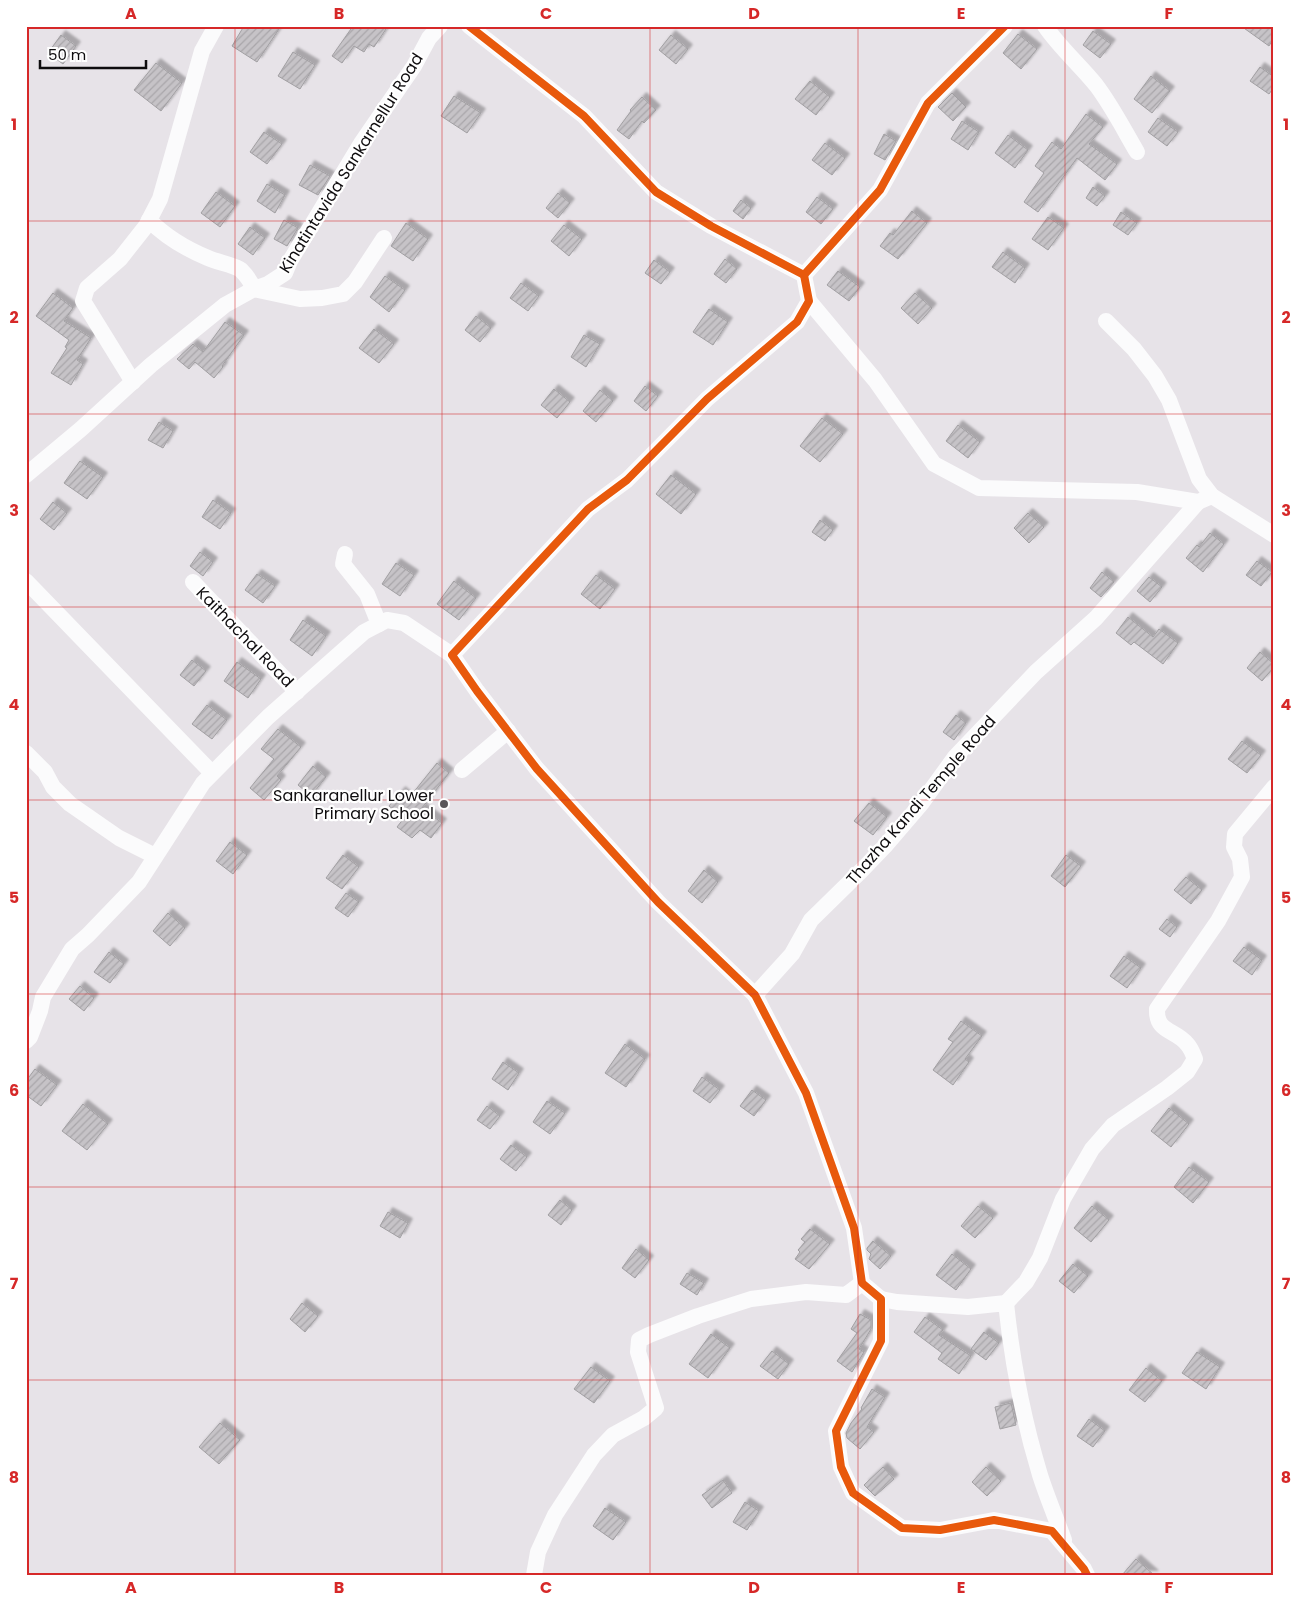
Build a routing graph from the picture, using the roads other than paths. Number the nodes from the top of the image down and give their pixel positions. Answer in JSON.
{"nodes":[{"id":1,"x":216,"y":26,"type":"edge"},
{"id":2,"x":440,"y":26,"type":"edge"},
{"id":3,"x":469,"y":26,"type":"edge"},
{"id":4,"x":1005,"y":26,"type":"edge"},
{"id":5,"x":1045,"y":26,"type":"edge"},
{"id":6,"x":1137,"y":152,"type":"dead end"},
{"id":7,"x":149,"y":220,"type":"junction"},
{"id":8,"x":384,"y":238,"type":"dead end"},
{"id":9,"x":804,"y":275,"type":"junction"},
{"id":10,"x":254,"y":289,"type":"junction"},
{"id":11,"x":810,"y":301,"type":"junction"},
{"id":12,"x":1106,"y":321,"type":"dead end"},
{"id":13,"x":133,"y":382,"type":"junction"},
{"id":14,"x":26,"y":475,"type":"edge"},
{"id":15,"x":1205,"y":499,"type":"junction"},
{"id":16,"x":1274,"y":535,"type":"edge"},
{"id":17,"x":345,"y":554,"type":"dead end"},
{"id":18,"x":26,"y":582,"type":"edge"},
{"id":19,"x":193,"y":582,"type":"dead end"},
{"id":20,"x":379,"y":624,"type":"junction"},
{"id":21,"x":452,"y":655,"type":"junction"},
{"id":22,"x":297,"y":692,"type":"junction"},
{"id":23,"x":508,"y":731,"type":"junction"},
{"id":24,"x":26,"y":753,"type":"edge"},
{"id":25,"x":462,"y":770,"type":"dead end"},
{"id":26,"x":212,"y":773,"type":"junction"},
{"id":27,"x":1274,"y":787,"type":"edge"},
{"id":28,"x":155,"y":856,"type":"junction"},
{"id":29,"x":755,"y":995,"type":"junction"},
{"id":30,"x":26,"y":1041,"type":"edge"},
{"id":31,"x":862,"y":1282,"type":"junction"},
{"id":32,"x":881,"y":1299,"type":"junction"},
{"id":33,"x":1006,"y":1303,"type":"junction"},
{"id":34,"x":1067,"y":1549,"type":"junction"},
{"id":35,"x":534,"y":1575,"type":"edge"},
{"id":36,"x":1087,"y":1575,"type":"edge"}],
"edges":[{"from":1,"to":7,"type":"street"},
{"from":2,"to":10,"type":"street","name":"Kinatintavida Sankarnellur Road"},
{"from":3,"to":9,"type":"street"},
{"from":4,"to":9,"type":"street"},
{"from":5,"to":6,"type":"street"},
{"from":7,"to":10,"type":"street"},
{"from":7,"to":13,"type":"street"},
{"from":8,"to":10,"type":"street","name":"Kinatintavida Sankarnellur Road"},
{"from":9,"to":11,"type":"street"},
{"from":10,"to":13,"type":"street"},
{"from":11,"to":15,"type":"street"},
{"from":11,"to":21,"type":"street"},
{"from":12,"to":15,"type":"street"},
{"from":13,"to":14,"type":"street"},
{"from":15,"to":16,"type":"street"},
{"from":15,"to":29,"type":"street","name":"Thazha Kandi Temple Road"},
{"from":17,"to":20,"type":"street"},
{"from":18,"to":26,"type":"street"},
{"from":19,"to":22,"type":"street","name":"Kaithachal Road"},
{"from":20,"to":21,"type":"street"},
{"from":20,"to":22,"type":"street"},
{"from":21,"to":23,"type":"street"},
{"from":22,"to":26,"type":"street"},
{"from":23,"to":25,"type":"street"},
{"from":23,"to":29,"type":"street"},
{"from":24,"to":28,"type":"street"},
{"from":26,"to":28,"type":"street"},
{"from":27,"to":33,"type":"street"},
{"from":28,"to":30,"type":"street"},
{"from":29,"to":31,"type":"street"},
{"from":31,"to":32,"type":"street"},
{"from":31,"to":35,"type":"street"},
{"from":32,"to":33,"type":"street"},
{"from":32,"to":34,"type":"street"},
{"from":33,"to":34,"type":"street"},
{"from":34,"to":36,"type":"street"}]}
